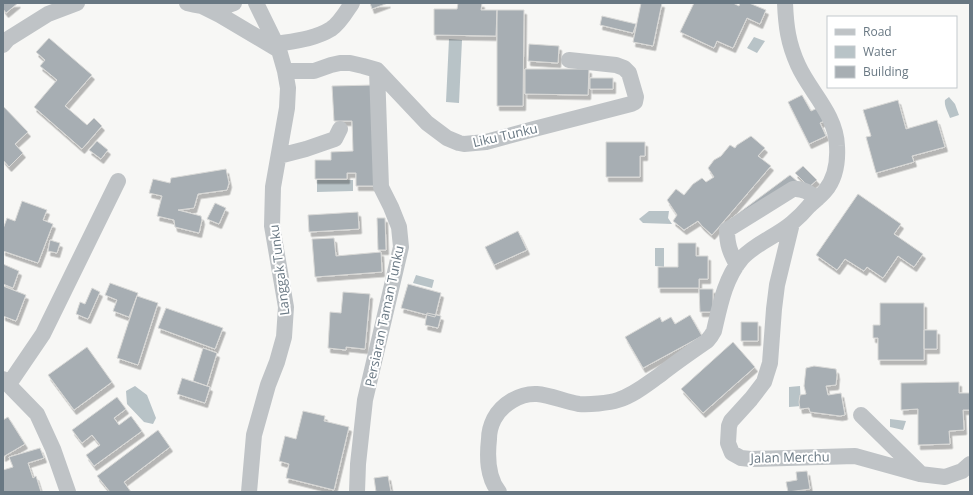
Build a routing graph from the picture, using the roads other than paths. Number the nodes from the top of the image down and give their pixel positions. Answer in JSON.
{"nodes":[{"id":1,"x":77,"y":3,"type":"edge"},
{"id":2,"x":234,"y":3,"type":"edge"},
{"id":3,"x":256,"y":3,"type":"edge"},
{"id":4,"x":352,"y":3,"type":"edge"},
{"id":5,"x":785,"y":3,"type":"edge"},
{"id":6,"x":195,"y":4,"type":"edge"},
{"id":7,"x":3,"y":45,"type":"edge"},
{"id":8,"x":278,"y":47,"type":"junction"},
{"id":9,"x":568,"y":60,"type":"dead end"},
{"id":10,"x":377,"y":70,"type":"junction"},
{"id":11,"x":285,"y":71,"type":"junction"},
{"id":12,"x":340,"y":129,"type":"dead end"},
{"id":13,"x":279,"y":156,"type":"junction"},
{"id":14,"x":118,"y":181,"type":"dead end"},
{"id":15,"x":817,"y":199,"type":"junction"},
{"id":16,"x":792,"y":223,"type":"junction"},
{"id":17,"x":737,"y":265,"type":"junction"},
{"id":18,"x":6,"y":382,"type":"edge"},
{"id":19,"x":861,"y":415,"type":"dead end"},
{"id":20,"x":970,"y":464,"type":"edge"},
{"id":21,"x":920,"y":474,"type":"junction"},
{"id":22,"x":68,"y":492,"type":"edge"},
{"id":23,"x":249,"y":492,"type":"edge"},
{"id":24,"x":357,"y":492,"type":"edge"},
{"id":25,"x":499,"y":492,"type":"edge"}],
"edges":[{"from":1,"to":7,"type":"street"},
{"from":2,"to":6,"type":"street"},
{"from":3,"to":8,"type":"street","name":"Langgak Tunku"},
{"from":4,"to":8,"type":"street"},
{"from":5,"to":15,"type":"street"},
{"from":6,"to":8,"type":"street"},
{"from":8,"to":11,"type":"street","name":"Langgak Tunku"},
{"from":9,"to":10,"type":"street","name":"Liku Tunku"},
{"from":10,"to":11,"type":"street"},
{"from":10,"to":24,"type":"street","name":"Persiaran Taman Tunku"},
{"from":11,"to":13,"type":"street","name":"Langgak Tunku"},
{"from":12,"to":13,"type":"street"},
{"from":13,"to":23,"type":"street","name":"Langgak Tunku"},
{"from":14,"to":18,"type":"street"},
{"from":15,"to":16,"type":"street"},
{"from":15,"to":17,"type":"street"},
{"from":16,"to":17,"type":"street"},
{"from":16,"to":21,"type":"street","name":"Jalan Merchu"},
{"from":17,"to":25,"type":"street"},
{"from":18,"to":22,"type":"street"},
{"from":19,"to":21,"type":"street"},
{"from":20,"to":21,"type":"street","name":"Jalan Merchu"}]}
